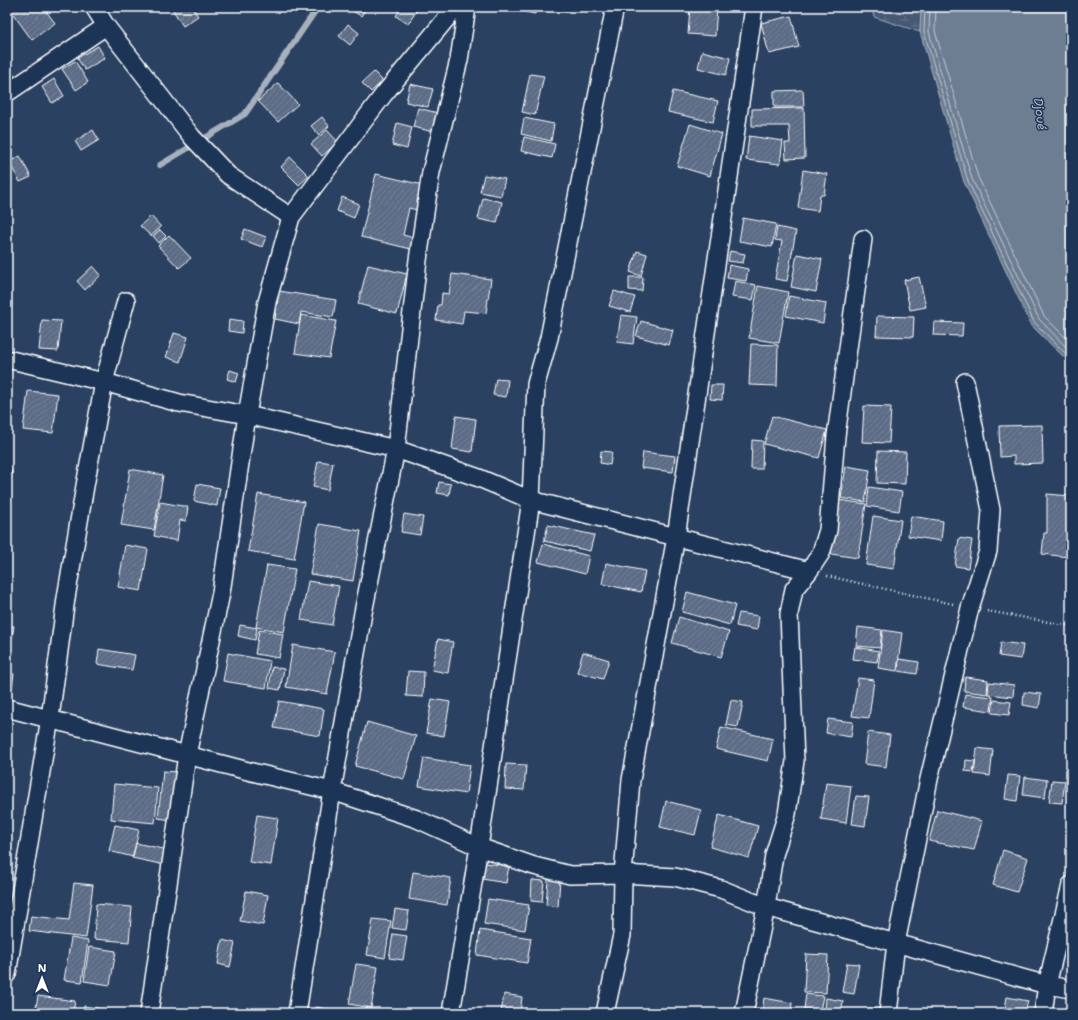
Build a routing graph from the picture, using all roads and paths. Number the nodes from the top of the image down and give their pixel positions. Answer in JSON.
{"nodes":[{"id":1,"x":94,"y":7,"type":"edge"},
{"id":2,"x":456,"y":7,"type":"edge"},
{"id":3,"x":467,"y":7,"type":"edge"},
{"id":4,"x":614,"y":7,"type":"edge"},
{"id":5,"x":754,"y":7,"type":"edge"},
{"id":6,"x":106,"y":26,"type":"junction"},
{"id":7,"x":7,"y":93,"type":"edge"},
{"id":8,"x":291,"y":217,"type":"junction"},
{"id":9,"x":863,"y":239,"type":"dead end"},
{"id":10,"x":126,"y":301,"type":"dead end"},
{"id":11,"x":7,"y":359,"type":"edge"},
{"id":12,"x":104,"y":382,"type":"junction"},
{"id":13,"x":965,"y":382,"type":"dead end"},
{"id":14,"x":246,"y":415,"type":"junction"},
{"id":15,"x":396,"y":449,"type":"junction"},
{"id":16,"x":531,"y":500,"type":"junction"},
{"id":17,"x":676,"y":537,"type":"junction"},
{"id":18,"x":809,"y":572,"type":"junction"},
{"id":19,"x":970,"y":608,"type":"junction"},
{"id":20,"x":1071,"y":626,"type":"edge"},
{"id":21,"x":7,"y":708,"type":"edge"},
{"id":22,"x":50,"y":718,"type":"junction"},
{"id":23,"x":187,"y":755,"type":"junction"},
{"id":24,"x":332,"y":791,"type":"junction"},
{"id":25,"x":479,"y":847,"type":"junction"},
{"id":26,"x":623,"y":874,"type":"junction"},
{"id":27,"x":1071,"y":885,"type":"edge"},
{"id":28,"x":766,"y":907,"type":"junction"},
{"id":29,"x":896,"y":943,"type":"junction"},
{"id":30,"x":7,"y":974,"type":"edge"},
{"id":31,"x":1046,"y":985,"type":"junction"},
{"id":32,"x":1071,"y":989,"type":"edge"},
{"id":33,"x":149,"y":1013,"type":"edge"},
{"id":34,"x":297,"y":1013,"type":"edge"},
{"id":35,"x":451,"y":1013,"type":"edge"},
{"id":36,"x":605,"y":1013,"type":"edge"},
{"id":37,"x":744,"y":1013,"type":"edge"},
{"id":38,"x":888,"y":1013,"type":"edge"},
{"id":39,"x":1043,"y":1013,"type":"edge"}],
"edges":[{"from":1,"to":6,"type":"street"},
{"from":2,"to":8,"type":"street"},
{"from":3,"to":15,"type":"street"},
{"from":4,"to":16,"type":"street"},
{"from":5,"to":17,"type":"street"},
{"from":6,"to":7,"type":"street"},
{"from":6,"to":8,"type":"street"},
{"from":8,"to":14,"type":"street"},
{"from":9,"to":18,"type":"street"},
{"from":10,"to":12,"type":"street"},
{"from":11,"to":12,"type":"street"},
{"from":12,"to":14,"type":"street"},
{"from":12,"to":22,"type":"street"},
{"from":13,"to":19,"type":"street"},
{"from":14,"to":15,"type":"street"},
{"from":14,"to":23,"type":"street"},
{"from":15,"to":16,"type":"street"},
{"from":15,"to":24,"type":"street"},
{"from":16,"to":17,"type":"street"},
{"from":16,"to":25,"type":"street"},
{"from":17,"to":18,"type":"street"},
{"from":17,"to":26,"type":"street"},
{"from":18,"to":19,"type":"path"},
{"from":18,"to":28,"type":"street"},
{"from":19,"to":20,"type":"path"},
{"from":19,"to":29,"type":"street"},
{"from":21,"to":22,"type":"street"},
{"from":22,"to":23,"type":"street"},
{"from":22,"to":30,"type":"street"},
{"from":23,"to":24,"type":"street"},
{"from":23,"to":33,"type":"street"},
{"from":24,"to":25,"type":"street"},
{"from":24,"to":34,"type":"street"},
{"from":25,"to":26,"type":"street"},
{"from":25,"to":35,"type":"street"},
{"from":26,"to":28,"type":"street"},
{"from":26,"to":36,"type":"street"},
{"from":27,"to":31,"type":"street"},
{"from":28,"to":29,"type":"street"},
{"from":28,"to":37,"type":"street"},
{"from":29,"to":31,"type":"street"},
{"from":29,"to":38,"type":"street"},
{"from":31,"to":32,"type":"street"},
{"from":31,"to":39,"type":"street"}]}
